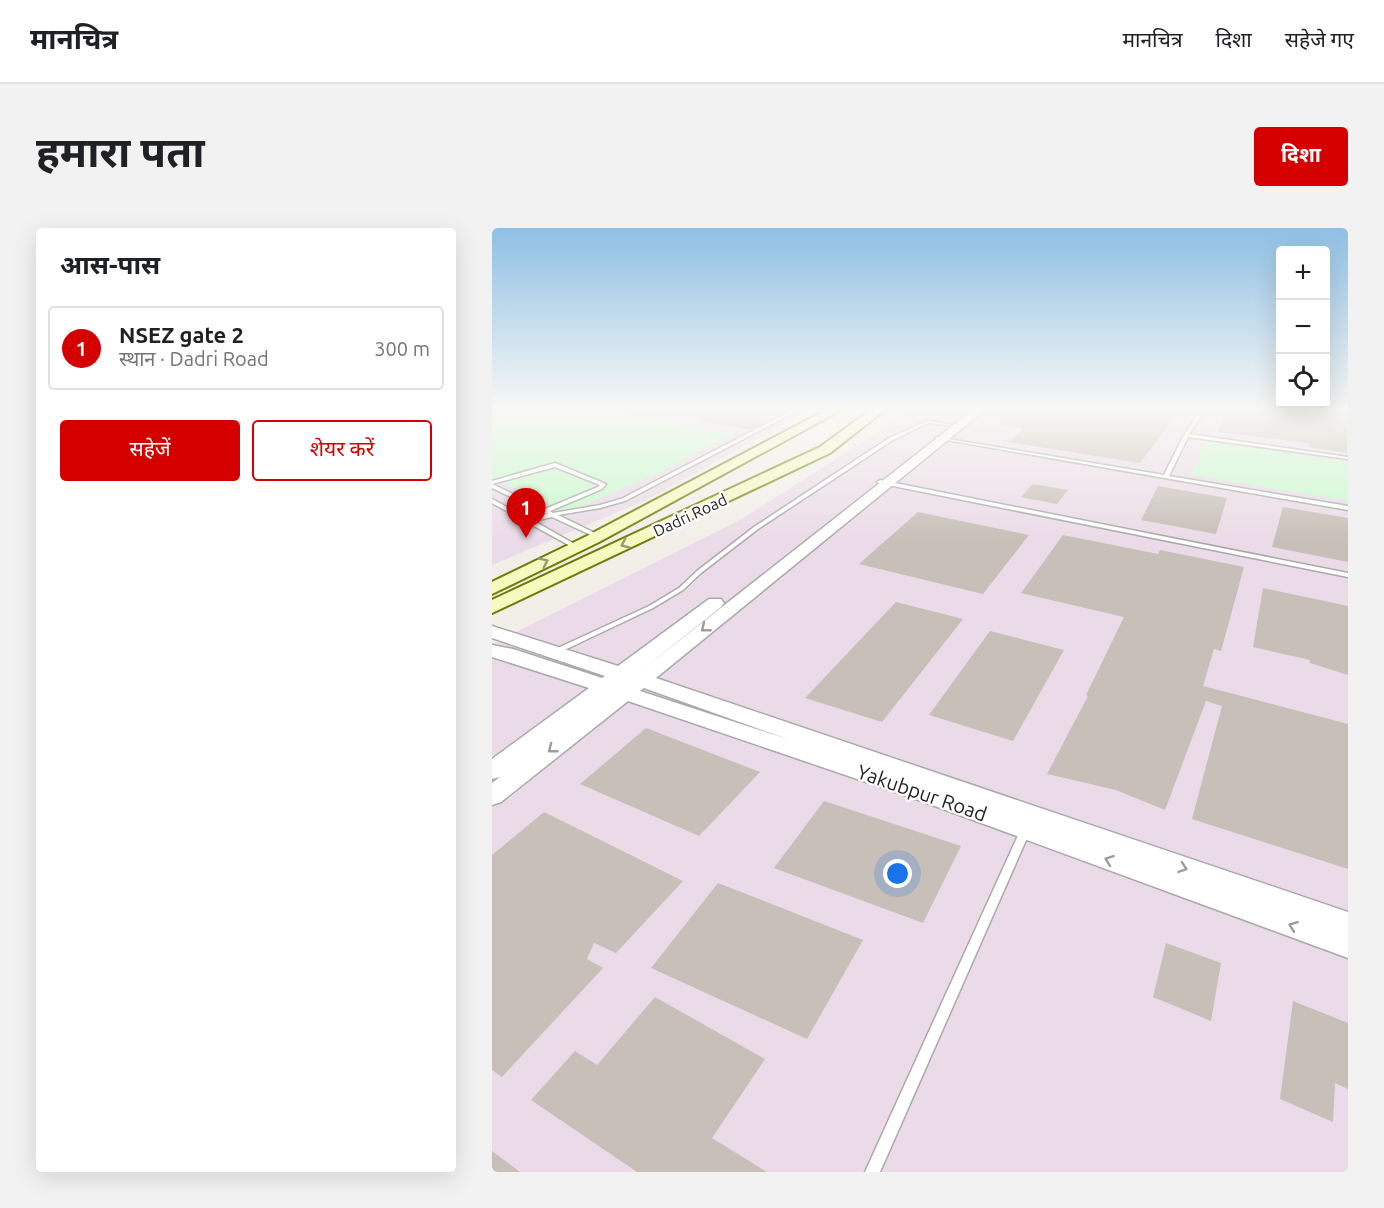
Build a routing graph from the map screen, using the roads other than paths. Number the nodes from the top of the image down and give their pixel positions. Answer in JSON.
{"nodes":[{"id":1,"x":714,"y":453,"type":"edge"},
{"id":2,"x":754,"y":453,"type":"edge"},
{"id":3,"x":768,"y":453,"type":"edge"},
{"id":4,"x":804,"y":453,"type":"edge"},
{"id":5,"x":819,"y":453,"type":"edge"},
{"id":6,"x":871,"y":453,"type":"edge"},
{"id":7,"x":920,"y":453,"type":"edge"},
{"id":8,"x":1043,"y":453,"type":"edge"},
{"id":9,"x":1177,"y":453,"type":"edge"},
{"id":10,"x":1313,"y":453,"type":"edge"},
{"id":11,"x":1348,"y":458,"type":"edge"},
{"id":12,"x":1166,"y":477,"type":"junction"},
{"id":13,"x":700,"y":482,"type":"junction"},
{"id":14,"x":883,"y":482,"type":"junction"},
{"id":15,"x":492,"y":484,"type":"edge"},
{"id":16,"x":735,"y":494,"type":"junction"},
{"id":17,"x":492,"y":501,"type":"edge"},
{"id":18,"x":1348,"y":508,"type":"edge"},
{"id":19,"x":548,"y":512,"type":"junction"},
{"id":20,"x":529,"y":521,"type":"junction"},
{"id":21,"x":597,"y":536,"type":"junction"},
{"id":22,"x":576,"y":547,"type":"junction"},
{"id":23,"x":1348,"y":575,"type":"edge"},
{"id":24,"x":492,"y":589,"type":"edge"},
{"id":25,"x":492,"y":607,"type":"edge"},
{"id":26,"x":492,"y":632,"type":"edge"},
{"id":27,"x":492,"y":651,"type":"edge"},
{"id":28,"x":551,"y":653,"type":"junction"},
{"id":29,"x":623,"y":683,"type":"junction"},
{"id":30,"x":492,"y":771,"type":"edge"},
{"id":31,"x":492,"y":796,"type":"edge"},
{"id":32,"x":1029,"y":822,"type":"junction"},
{"id":33,"x":1348,"y":925,"type":"edge"},
{"id":34,"x":1348,"y":945,"type":"edge"},
{"id":35,"x":872,"y":1172,"type":"edge"}],
"edges":[{"from":1,"to":19,"type":"lane"},
{"from":2,"to":13,"type":"main road","name":"Dadri Road"},
{"from":3,"to":13,"type":"main road"},
{"from":4,"to":16,"type":"main road"},
{"from":5,"to":16,"type":"main road","name":"Dadri Road"},
{"from":6,"to":28,"type":"lane"},
{"from":7,"to":14,"type":"street"},
{"from":8,"to":12,"type":"lane"},
{"from":9,"to":12,"type":"lane"},
{"from":10,"to":11,"type":"lane"},
{"from":12,"to":18,"type":"lane"},
{"from":13,"to":21,"type":"main road","name":"Dadri Road"},
{"from":14,"to":23,"type":"lane"},
{"from":14,"to":29,"type":"street"},
{"from":15,"to":19,"type":"lane"},
{"from":15,"to":19,"type":"lane"},
{"from":16,"to":25,"type":"main road","name":"Dadri Road","one_way":true},
{"from":17,"to":20,"type":"lane"},
{"from":19,"to":20,"type":"lane"},
{"from":19,"to":21,"type":"lane"},
{"from":20,"to":22,"type":"lane"},
{"from":21,"to":22,"type":"main road","name":"Dadri Road"},
{"from":24,"to":22,"type":"main road","name":"Dadri Road","one_way":true},
{"from":26,"to":28,"type":"street","name":"Yakubpur Road"},
{"from":27,"to":29,"type":"street","name":"Yakubpur Road"},
{"from":28,"to":29,"type":"street","name":"Yakubpur Road"},
{"from":29,"to":30,"type":"street"},
{"from":29,"to":31,"type":"street","one_way":true},
{"from":29,"to":32,"type":"street","name":"Yakubpur Road"},
{"from":32,"to":33,"type":"street","name":"Yakubpur Road","one_way":true},
{"from":34,"to":32,"type":"street","name":"Yakubpur Road","one_way":true},
{"from":32,"to":35,"type":"lane"}]}
